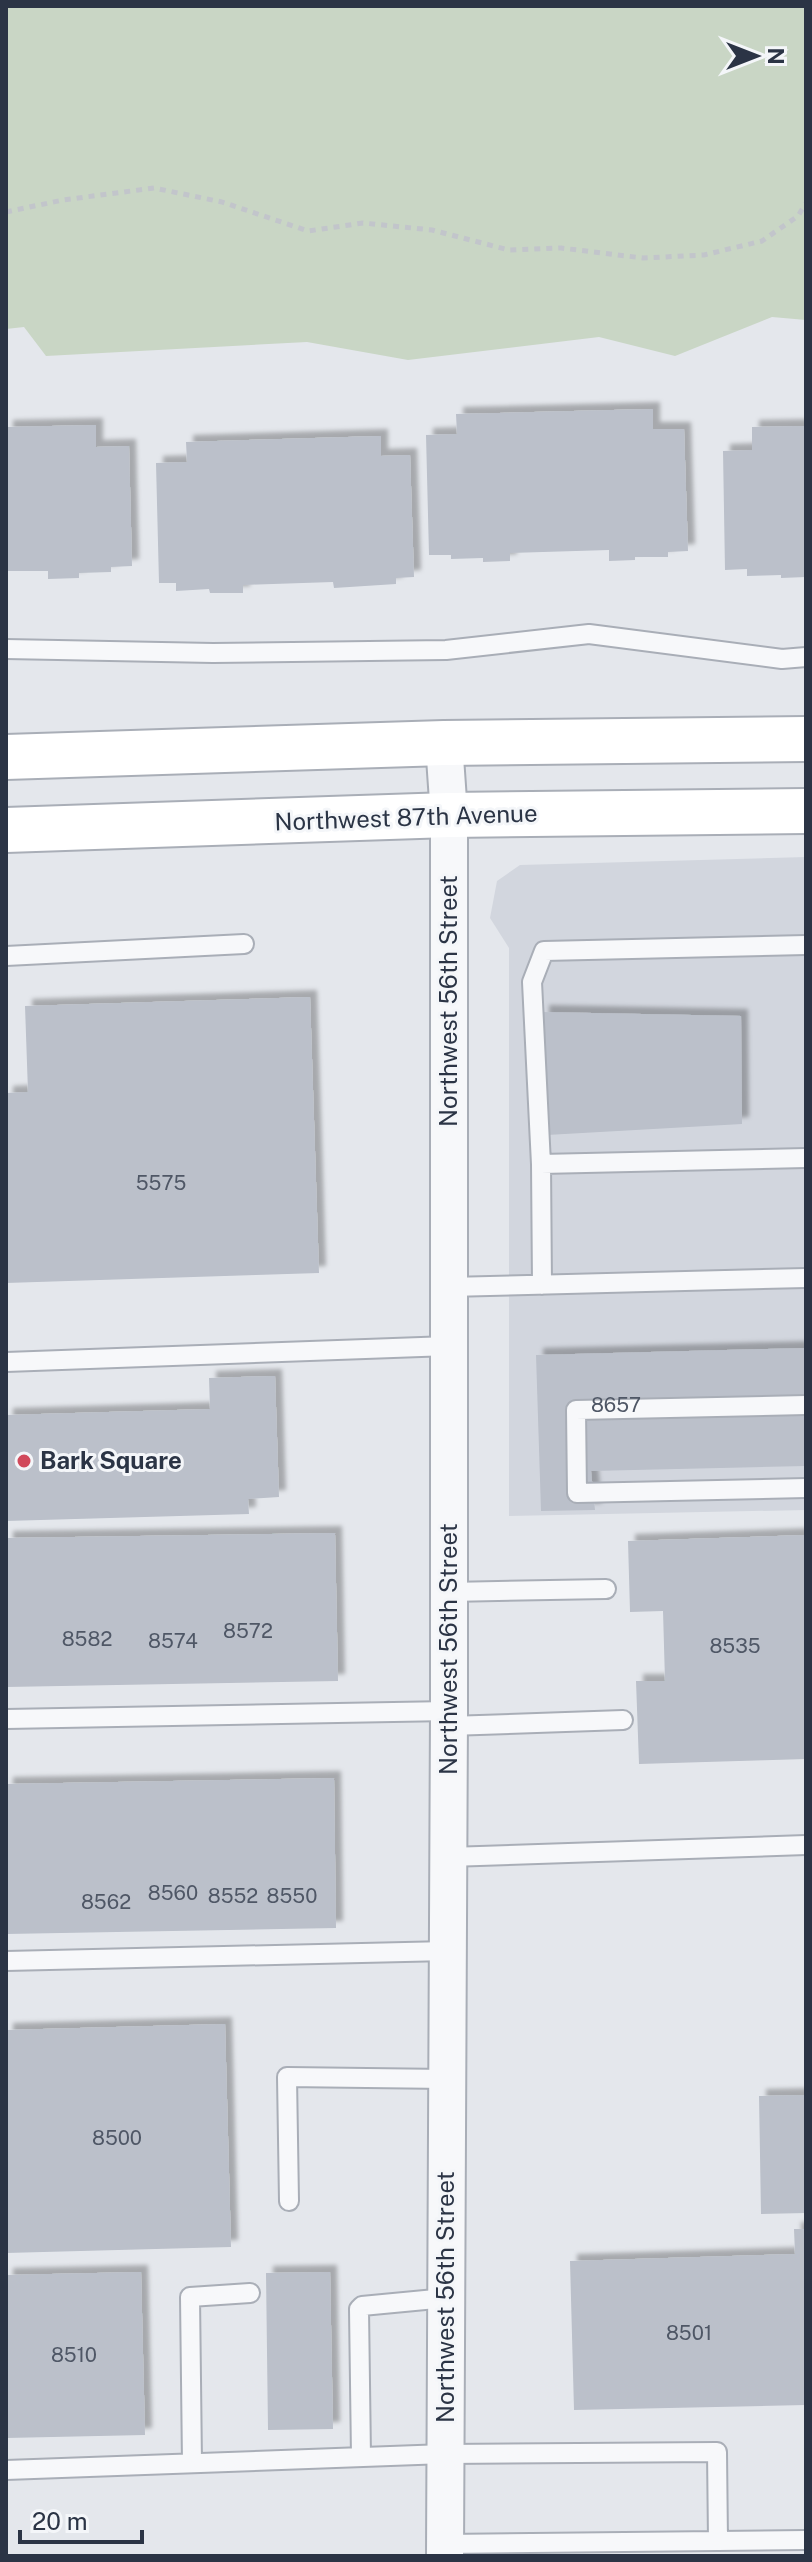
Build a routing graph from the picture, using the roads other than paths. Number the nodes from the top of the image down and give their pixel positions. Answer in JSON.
{"nodes":[{"id":1,"x":6,"y":649,"type":"edge"},
{"id":2,"x":806,"y":657,"type":"edge"},
{"id":3,"x":806,"y":739,"type":"edge"},
{"id":4,"x":444,"y":743,"type":"junction"},
{"id":5,"x":6,"y":757,"type":"edge"},
{"id":6,"x":806,"y":811,"type":"edge"},
{"id":7,"x":449,"y":815,"type":"junction"},
{"id":8,"x":6,"y":830,"type":"edge"},
{"id":9,"x":244,"y":944,"type":"dead end"},
{"id":10,"x":806,"y":945,"type":"edge"},
{"id":11,"x":6,"y":956,"type":"edge"},
{"id":12,"x":806,"y":963,"type":"edge"},
{"id":13,"x":806,"y":1158,"type":"edge"},
{"id":14,"x":541,"y":1164,"type":"junction"},
{"id":15,"x":806,"y":1278,"type":"edge"},
{"id":16,"x":542,"y":1285,"type":"junction"},
{"id":17,"x":449,"y":1287,"type":"junction"},
{"id":18,"x":449,"y":1346,"type":"junction"},
{"id":19,"x":6,"y":1362,"type":"edge"},
{"id":20,"x":806,"y":1405,"type":"edge"},
{"id":21,"x":806,"y":1488,"type":"edge"},
{"id":22,"x":606,"y":1589,"type":"dead end"},
{"id":23,"x":449,"y":1592,"type":"junction"},
{"id":24,"x":449,"y":1718,"type":"junction"},
{"id":25,"x":6,"y":1719,"type":"edge"},
{"id":26,"x":623,"y":1720,"type":"dead end"},
{"id":27,"x":806,"y":1845,"type":"edge"},
{"id":28,"x":449,"y":1857,"type":"junction"},
{"id":29,"x":448,"y":1951,"type":"junction"},
{"id":30,"x":6,"y":1961,"type":"edge"},
{"id":31,"x":447,"y":2079,"type":"junction"},
{"id":32,"x":289,"y":2201,"type":"dead end"},
{"id":33,"x":250,"y":2293,"type":"dead end"},
{"id":34,"x":446,"y":2298,"type":"junction"},
{"id":35,"x":445,"y":2454,"type":"junction"},
{"id":36,"x":361,"y":2457,"type":"junction"},
{"id":37,"x":192,"y":2463,"type":"junction"},
{"id":38,"x":6,"y":2470,"type":"edge"},
{"id":39,"x":806,"y":2540,"type":"edge"},
{"id":40,"x":718,"y":2541,"type":"junction"},
{"id":41,"x":445,"y":2550,"type":"edge"}],
"edges":[{"from":1,"to":2,"type":"lane"},
{"from":3,"to":4,"type":"main road"},
{"from":4,"to":5,"type":"main road"},
{"from":4,"to":7,"type":"street","name":"Northwest 56th Street"},
{"from":6,"to":7,"type":"main road","name":"Northwest 87th Avenue"},
{"from":7,"to":8,"type":"main road","name":"Northwest 87th Avenue"},
{"from":7,"to":17,"type":"street","name":"Northwest 56th Street"},
{"from":9,"to":11,"type":"lane"},
{"from":10,"to":12,"type":"lane"},
{"from":10,"to":14,"type":"lane"},
{"from":13,"to":14,"type":"lane"},
{"from":14,"to":16,"type":"lane"},
{"from":15,"to":16,"type":"lane"},
{"from":16,"to":17,"type":"lane"},
{"from":17,"to":18,"type":"street","name":"Northwest 56th Street"},
{"from":18,"to":19,"type":"lane"},
{"from":18,"to":23,"type":"street","name":"Northwest 56th Street"},
{"from":20,"to":21,"type":"lane"},
{"from":22,"to":23,"type":"lane"},
{"from":23,"to":24,"type":"street","name":"Northwest 56th Street"},
{"from":24,"to":25,"type":"lane"},
{"from":24,"to":26,"type":"lane"},
{"from":24,"to":28,"type":"street","name":"Northwest 56th Street"},
{"from":27,"to":28,"type":"lane"},
{"from":28,"to":29,"type":"street","name":"Northwest 56th Street"},
{"from":29,"to":30,"type":"lane"},
{"from":29,"to":31,"type":"street","name":"Northwest 56th Street"},
{"from":31,"to":32,"type":"lane"},
{"from":31,"to":34,"type":"street","name":"Northwest 56th Street"},
{"from":33,"to":37,"type":"lane"},
{"from":34,"to":35,"type":"street","name":"Northwest 56th Street"},
{"from":34,"to":36,"type":"lane"},
{"from":35,"to":36,"type":"lane"},
{"from":35,"to":40,"type":"lane"},
{"from":35,"to":41,"type":"street","name":"Northwest 56th Street"},
{"from":36,"to":37,"type":"lane"},
{"from":37,"to":38,"type":"lane"},
{"from":39,"to":40,"type":"lane"},
{"from":40,"to":41,"type":"lane"}]}
